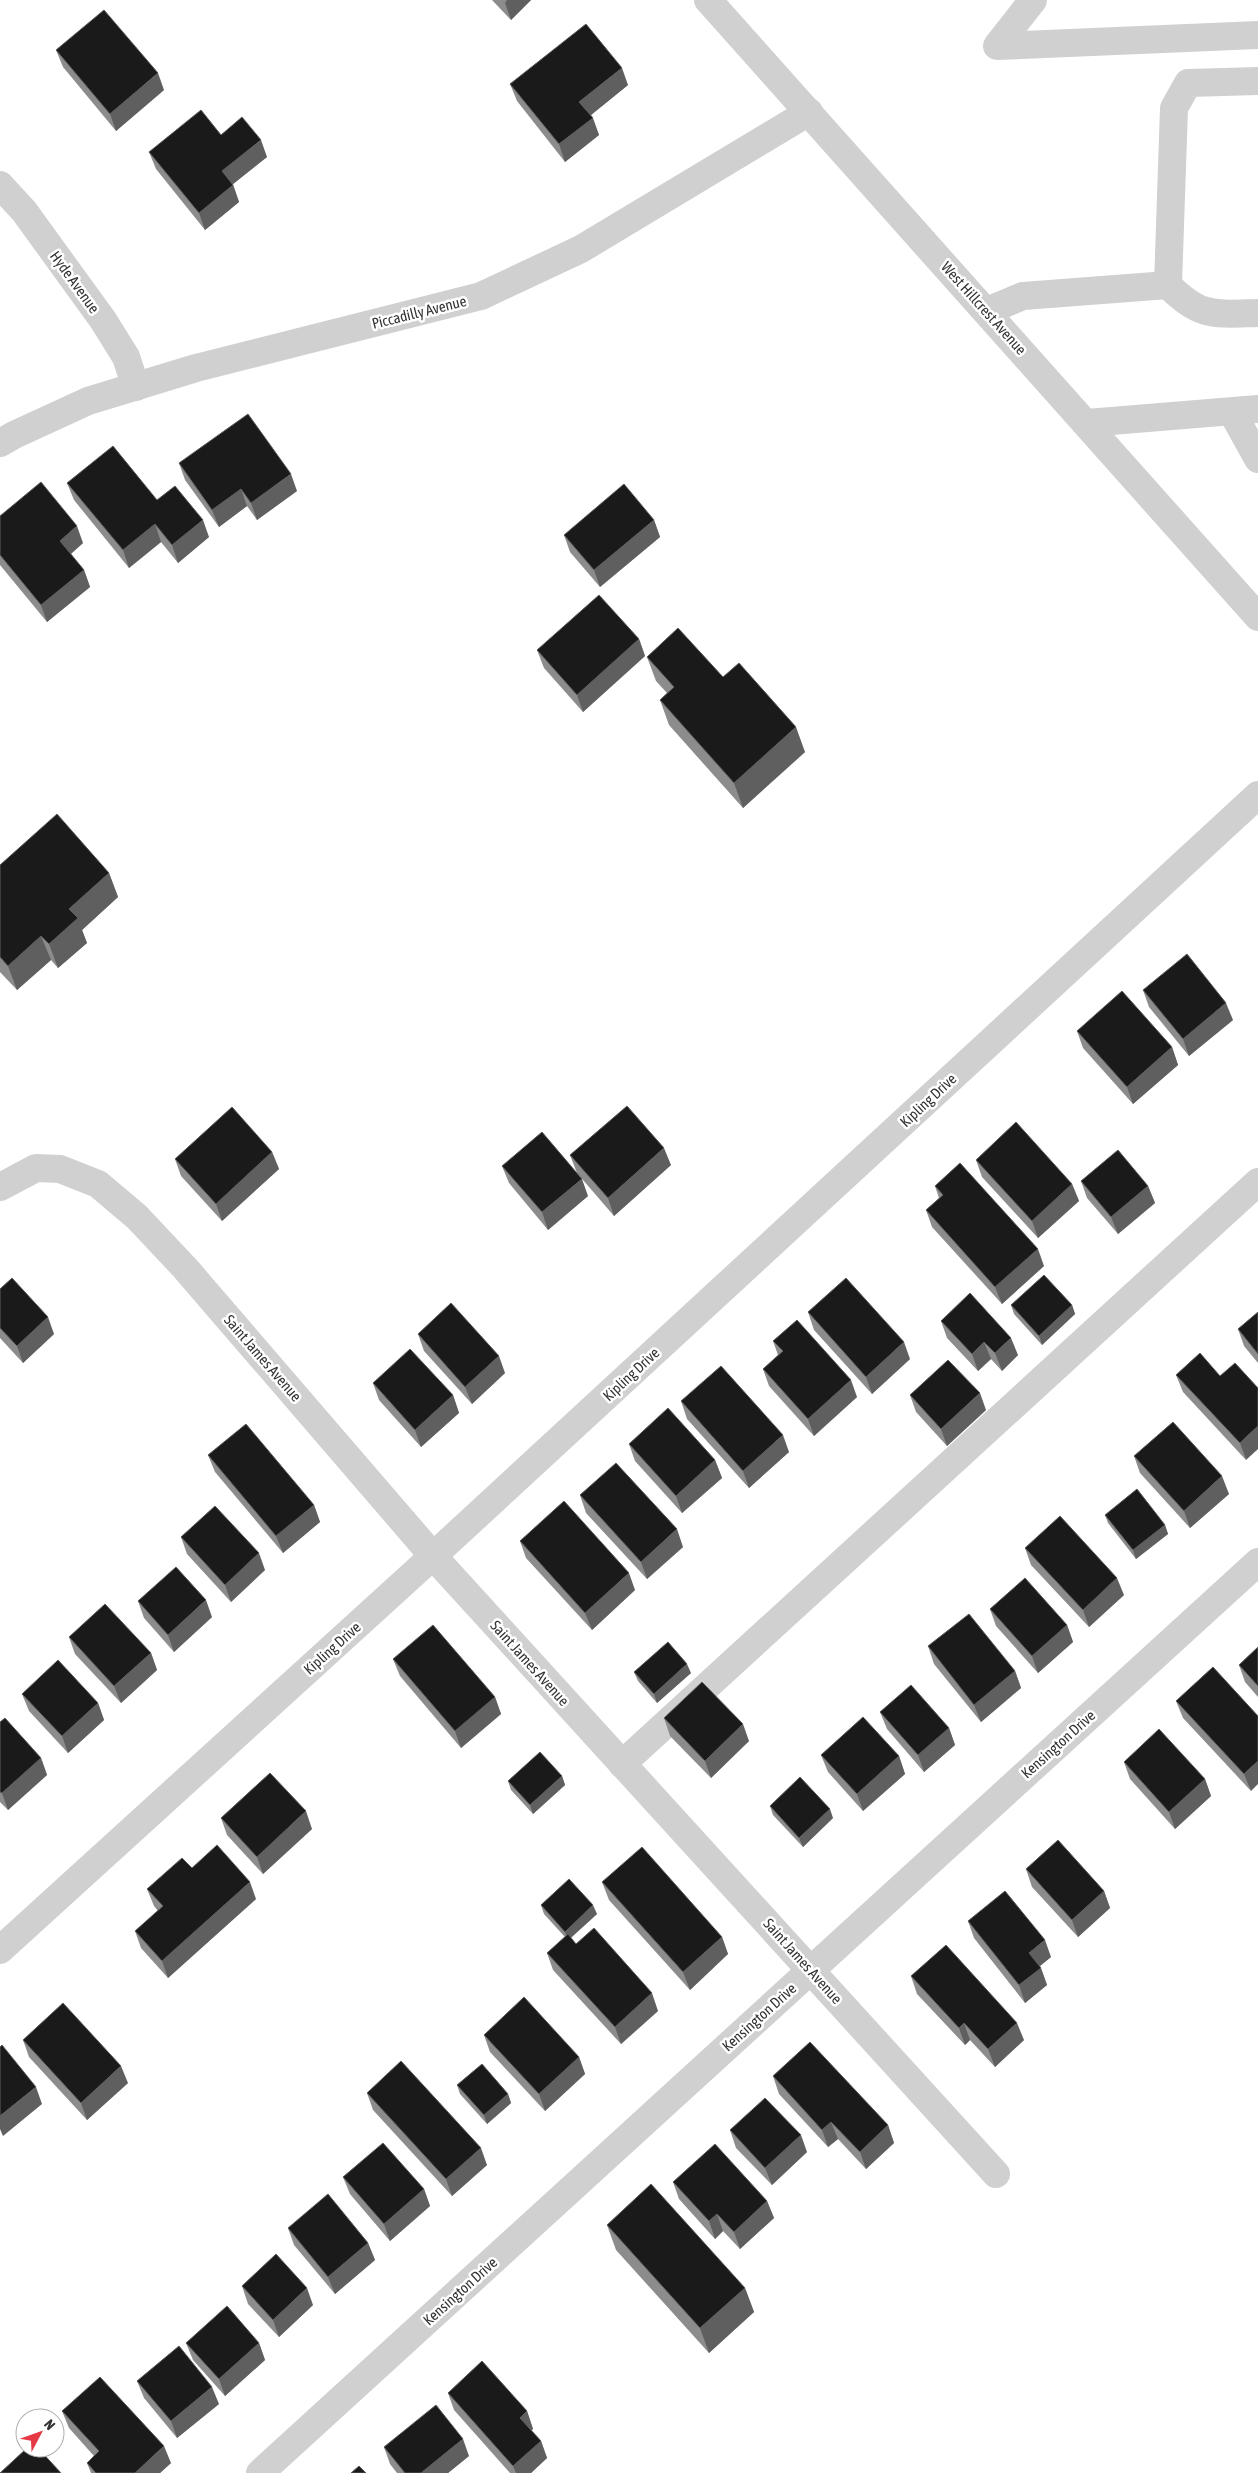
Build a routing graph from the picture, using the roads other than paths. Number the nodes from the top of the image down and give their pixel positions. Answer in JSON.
{"nodes":[{"id":1,"x":708,"y":0,"type":"edge"},
{"id":2,"x":1033,"y":0,"type":"edge"},
{"id":3,"x":1258,"y":35,"type":"edge"},
{"id":4,"x":1258,"y":81,"type":"edge"},
{"id":5,"x":809,"y":112,"type":"junction"},
{"id":6,"x":0,"y":185,"type":"edge"},
{"id":7,"x":1168,"y":285,"type":"junction"},
{"id":8,"x":987,"y":311,"type":"junction"},
{"id":9,"x":1258,"y":314,"type":"edge"},
{"id":10,"x":136,"y":387,"type":"junction"},
{"id":11,"x":1245,"y":411,"type":"edge"},
{"id":12,"x":1087,"y":423,"type":"junction"},
{"id":13,"x":0,"y":443,"type":"edge"},
{"id":14,"x":1258,"y":459,"type":"edge"},
{"id":15,"x":1258,"y":617,"type":"edge"},
{"id":16,"x":1258,"y":795,"type":"edge"},
{"id":17,"x":1258,"y":1182,"type":"edge"},
{"id":18,"x":0,"y":1187,"type":"edge"},
{"id":19,"x":433,"y":1556,"type":"junction"},
{"id":20,"x":1258,"y":1562,"type":"edge"},
{"id":21,"x":622,"y":1764,"type":"junction"},
{"id":22,"x":0,"y":1950,"type":"edge"},
{"id":23,"x":811,"y":1969,"type":"junction"},
{"id":24,"x":996,"y":2174,"type":"dead end"},
{"id":25,"x":260,"y":2473,"type":"edge"}],
"edges":[{"from":1,"to":5,"type":"street","name":"West Hillcrest Avenue"},
{"from":2,"to":3,"type":"street"},
{"from":4,"to":7,"type":"street"},
{"from":5,"to":8,"type":"street","name":"West Hillcrest Avenue"},
{"from":5,"to":10,"type":"street","name":"Piccadilly Avenue"},
{"from":6,"to":10,"type":"street","name":"Hyde Avenue"},
{"from":7,"to":8,"type":"street"},
{"from":7,"to":9,"type":"street"},
{"from":8,"to":12,"type":"street","name":"West Hillcrest Avenue"},
{"from":10,"to":13,"type":"street","name":"Piccadilly Avenue"},
{"from":11,"to":12,"type":"street"},
{"from":11,"to":14,"type":"street"},
{"from":12,"to":15,"type":"street","name":"West Hillcrest Avenue"},
{"from":16,"to":19,"type":"street","name":"Kipling Drive"},
{"from":17,"to":21,"type":"street"},
{"from":18,"to":19,"type":"street","name":"Saint James Avenue"},
{"from":19,"to":21,"type":"street","name":"Saint James Avenue"},
{"from":19,"to":22,"type":"street","name":"Kipling Drive"},
{"from":20,"to":23,"type":"street","name":"Kensington Drive"},
{"from":21,"to":23,"type":"street","name":"Saint James Avenue"},
{"from":23,"to":24,"type":"street","name":"Saint James Avenue"},
{"from":23,"to":25,"type":"street","name":"Kensington Drive"}]}
